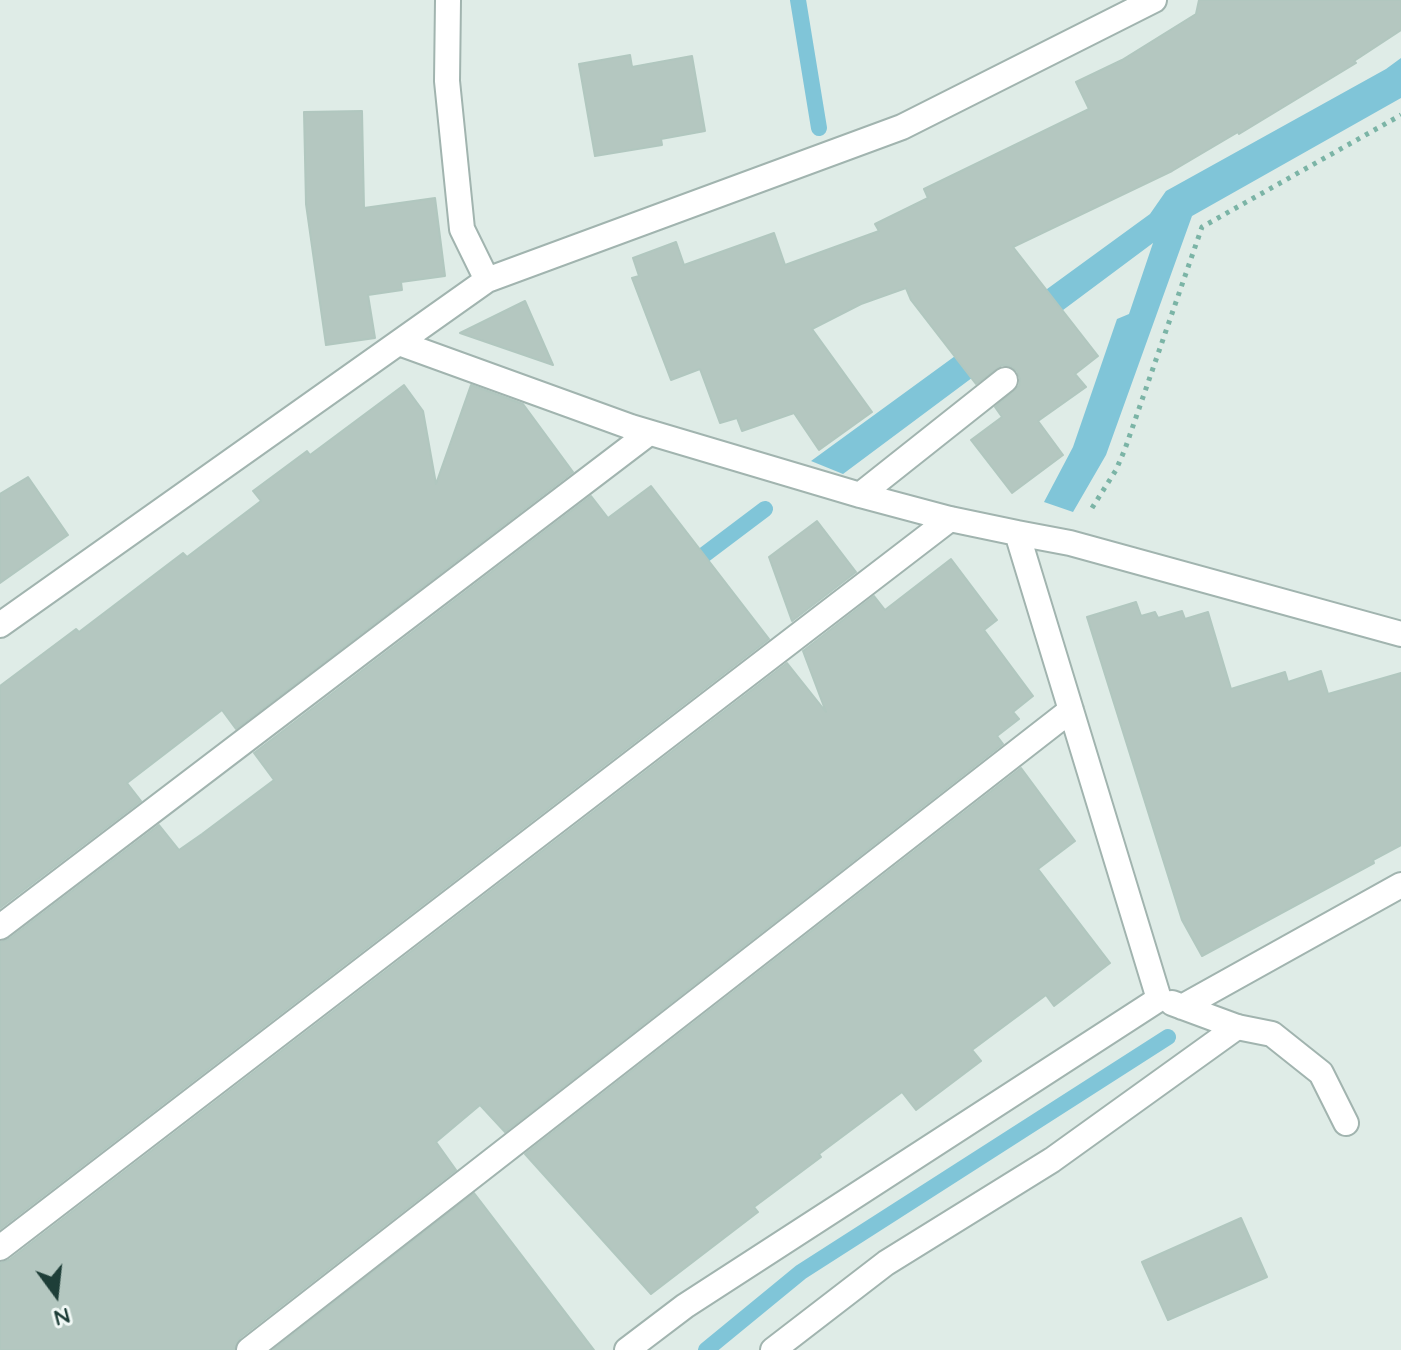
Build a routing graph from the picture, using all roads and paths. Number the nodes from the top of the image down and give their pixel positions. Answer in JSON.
{"nodes":[{"id":1,"x":448,"y":0,"type":"edge"},
{"id":2,"x":1152,"y":1,"type":"edge"},
{"id":3,"x":1401,"y":115,"type":"edge"},
{"id":4,"x":487,"y":280,"type":"junction"},
{"id":5,"x":399,"y":343,"type":"junction"},
{"id":6,"x":1005,"y":380,"type":"dead end"},
{"id":7,"x":649,"y":433,"type":"junction"},
{"id":8,"x":860,"y":495,"type":"junction"},
{"id":9,"x":950,"y":519,"type":"junction"},
{"id":10,"x":1017,"y":533,"type":"junction"},
{"id":11,"x":1070,"y":543,"type":"junction"},
{"id":12,"x":0,"y":625,"type":"edge"},
{"id":13,"x":1401,"y":634,"type":"edge"},
{"id":14,"x":1071,"y":710,"type":"junction"},
{"id":15,"x":1401,"y":885,"type":"edge"},
{"id":16,"x":0,"y":927,"type":"edge"},
{"id":17,"x":1171,"y":1003,"type":"junction"},
{"id":18,"x":1237,"y":1027,"type":"junction"},
{"id":19,"x":1346,"y":1123,"type":"dead end"},
{"id":20,"x":0,"y":1248,"type":"edge"},
{"id":21,"x":249,"y":1350,"type":"edge"},
{"id":22,"x":627,"y":1350,"type":"edge"},
{"id":23,"x":773,"y":1350,"type":"edge"}],
"edges":[{"from":1,"to":4,"type":"street"},
{"from":2,"to":4,"type":"street"},
{"from":3,"to":11,"type":"path"},
{"from":4,"to":5,"type":"street"},
{"from":5,"to":7,"type":"street"},
{"from":5,"to":12,"type":"street"},
{"from":6,"to":8,"type":"street"},
{"from":7,"to":8,"type":"street"},
{"from":7,"to":16,"type":"street"},
{"from":8,"to":9,"type":"street"},
{"from":9,"to":10,"type":"street"},
{"from":9,"to":20,"type":"street"},
{"from":10,"to":11,"type":"street"},
{"from":10,"to":14,"type":"street"},
{"from":11,"to":13,"type":"street"},
{"from":14,"to":17,"type":"street"},
{"from":14,"to":21,"type":"street"},
{"from":15,"to":17,"type":"street"},
{"from":17,"to":18,"type":"street"},
{"from":17,"to":22,"type":"street"},
{"from":18,"to":19,"type":"street"},
{"from":18,"to":23,"type":"street"}]}
